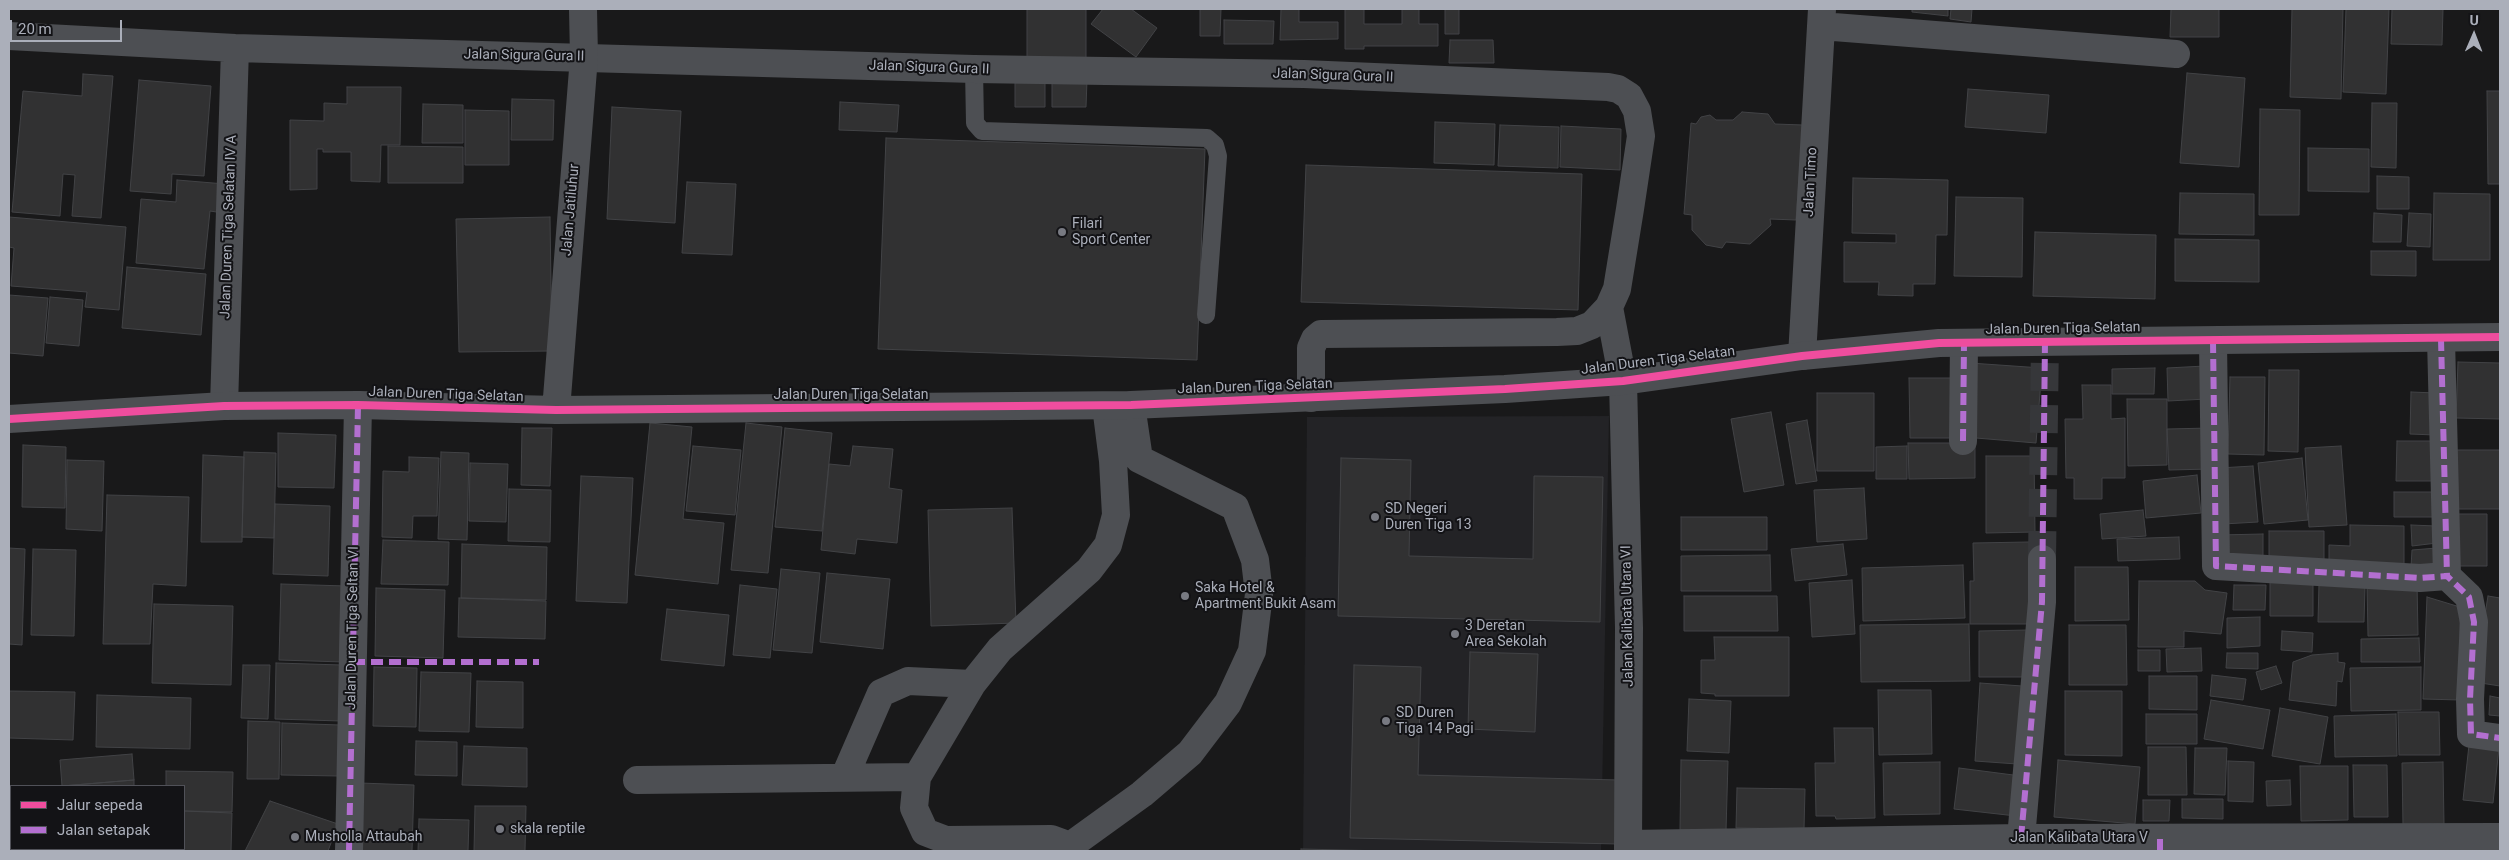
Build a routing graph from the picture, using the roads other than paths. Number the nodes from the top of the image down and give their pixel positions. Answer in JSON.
{"nodes":[{"id":1,"x":583,"y":9,"type":"edge"},
{"id":2,"x":1822,"y":17,"type":"edge"},
{"id":3,"x":9,"y":36,"type":"edge"},
{"id":4,"x":235,"y":48,"type":"junction"},
{"id":5,"x":2176,"y":54,"type":"dead end"},
{"id":6,"x":584,"y":57,"type":"junction"},
{"id":7,"x":974,"y":69,"type":"junction"},
{"id":8,"x":1609,"y":307,"type":"junction"},
{"id":9,"x":1206,"y":315,"type":"dead end"},
{"id":10,"x":2500,"y":337,"type":"edge"},
{"id":11,"x":2442,"y":339,"type":"junction"},
{"id":12,"x":2213,"y":341,"type":"junction"},
{"id":13,"x":1964,"y":343,"type":"junction"},
{"id":14,"x":1802,"y":356,"type":"junction"},
{"id":15,"x":1623,"y":381,"type":"junction"},
{"id":16,"x":1311,"y":398,"type":"junction"},
{"id":17,"x":358,"y":405,"type":"junction"},
{"id":18,"x":1119,"y":405,"type":"junction"},
{"id":19,"x":224,"y":406,"type":"junction"},
{"id":20,"x":556,"y":410,"type":"junction"},
{"id":21,"x":9,"y":419,"type":"edge"},
{"id":22,"x":1963,"y":440,"type":"dead end"},
{"id":23,"x":1162,"y":470,"type":"junction"},
{"id":24,"x":1113,"y":474,"type":"junction"},
{"id":25,"x":2042,"y":559,"type":"tunnel mouth"},
{"id":26,"x":2447,"y":576,"type":"junction"},
{"id":27,"x":972,"y":684,"type":"junction"},
{"id":28,"x":2500,"y":738,"type":"edge"},
{"id":29,"x":918,"y":777,"type":"junction"},
{"id":30,"x":844,"y":778,"type":"junction"},
{"id":31,"x":637,"y":780,"type":"dead end"},
{"id":32,"x":2500,"y":837,"type":"edge"},
{"id":33,"x":2021,"y":838,"type":"junction"},
{"id":34,"x":2160,"y":844,"type":"edge"},
{"id":35,"x":1628,"y":848,"type":"edge"},
{"id":36,"x":1072,"y":849,"type":"edge"},
{"id":37,"x":349,"y":851,"type":"edge"}],
"edges":[{"from":1,"to":6,"type":"street","name":"Jalan Jatiluhur"},
{"from":2,"to":5,"type":"street"},
{"from":2,"to":14,"type":"street","name":"Jalan Timo"},
{"from":3,"to":4,"type":"street","name":"Jalan Sigura Gura II"},
{"from":4,"to":6,"type":"street","name":"Jalan Sigura Gura II"},
{"from":4,"to":19,"type":"street","name":"Jalan Duren Tiga Selatan IV A"},
{"from":6,"to":7,"type":"street","name":"Jalan Sigura Gura II"},
{"from":6,"to":20,"type":"street","name":"Jalan Jatiluhur"},
{"from":7,"to":8,"type":"street","name":"Jalan Sigura Gura II"},
{"from":7,"to":9,"type":"lane"},
{"from":8,"to":15,"type":"street"},
{"from":8,"to":16,"type":"street","name":"Jalan Sigura Gura II"},
{"from":10,"to":11,"type":"street","name":"Jalan Duren Tiga Selatan"},
{"from":11,"to":12,"type":"street","name":"Jalan Duren Tiga Selatan"},
{"from":11,"to":26,"type":"street"},
{"from":12,"to":13,"type":"street","name":"Jalan Duren Tiga Selatan"},
{"from":12,"to":26,"type":"street"},
{"from":13,"to":14,"type":"street","name":"Jalan Duren Tiga Selatan"},
{"from":13,"to":22,"type":"street"},
{"from":14,"to":15,"type":"street","name":"Jalan Duren Tiga Selatan"},
{"from":15,"to":16,"type":"street","name":"Jalan Duren Tiga Selatan"},
{"from":15,"to":35,"type":"street","name":"Jalan Kalibata Utara VI"},
{"from":16,"to":18,"type":"street","name":"Jalan Duren Tiga Selatan"},
{"from":17,"to":19,"type":"street","name":"Jalan Duren Tiga Selatan"},
{"from":17,"to":20,"type":"street","name":"Jalan Duren Tiga Selatan"},
{"from":17,"to":37,"type":"street","name":"Jalan Duren Tiga Seltan VI"},
{"from":18,"to":20,"type":"street","name":"Jalan Duren Tiga Selatan"},
{"from":18,"to":23,"type":"street"},
{"from":18,"to":24,"type":"street"},
{"from":19,"to":21,"type":"street","name":"Jalan Duren Tiga Selatan"},
{"from":23,"to":24,"type":"street"},
{"from":23,"to":36,"type":"street"},
{"from":24,"to":27,"type":"street"},
{"from":25,"to":33,"type":"street"},
{"from":26,"to":28,"type":"street"},
{"from":27,"to":29,"type":"street"},
{"from":27,"to":30,"type":"street"},
{"from":29,"to":30,"type":"street"},
{"from":29,"to":36,"type":"street"},
{"from":30,"to":31,"type":"street"},
{"from":32,"to":34,"type":"street","name":"Jalan Kalibata Utara V"},
{"from":33,"to":34,"type":"street","name":"Jalan Kalibata Utara V"},
{"from":33,"to":35,"type":"street","name":"Jalan Kalibata Utara V"}]}
